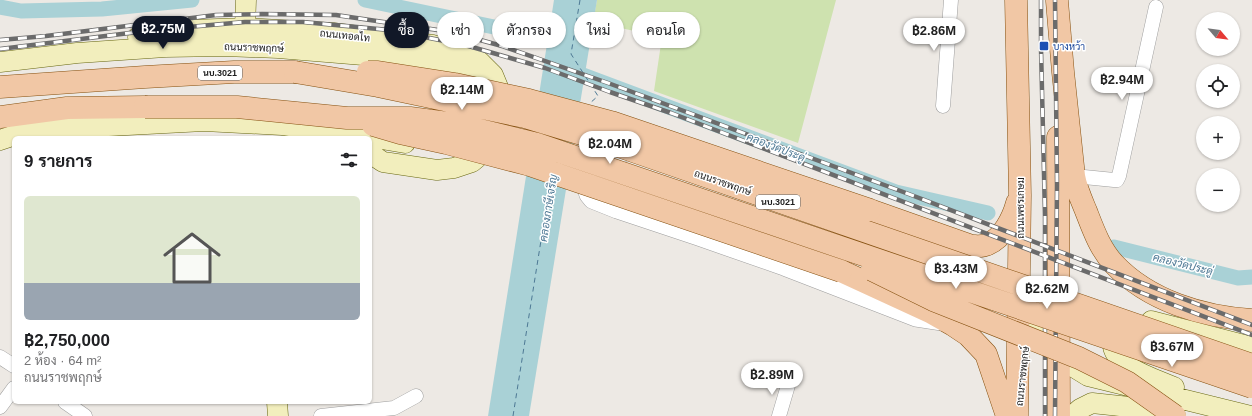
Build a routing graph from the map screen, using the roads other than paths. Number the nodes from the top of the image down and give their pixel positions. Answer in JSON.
{"nodes":[{"id":1,"x":950,"y":0,"type":"edge"},
{"id":2,"x":1016,"y":0,"type":"edge"},
{"id":3,"x":1057,"y":1,"type":"edge"},
{"id":4,"x":245,"y":4,"type":"edge"},
{"id":5,"x":1156,"y":7,"type":"dead end"},
{"id":6,"x":245,"y":28,"type":"junction"},
{"id":7,"x":77,"y":53,"type":"junction"},
{"id":8,"x":0,"y":62,"type":"edge"},
{"id":9,"x":295,"y":72,"type":"junction"},
{"id":10,"x":0,"y":87,"type":"edge"},
{"id":11,"x":943,"y":106,"type":"dead end"},
{"id":12,"x":0,"y":117,"type":"edge"},
{"id":13,"x":347,"y":118,"type":"junction"},
{"id":14,"x":14,"y":136,"type":"edge"},
{"id":15,"x":364,"y":136,"type":"edge"},
{"id":16,"x":12,"y":137,"type":"edge"},
{"id":17,"x":372,"y":137,"type":"edge"},
{"id":18,"x":0,"y":142,"type":"edge"},
{"id":19,"x":12,"y":144,"type":"edge"},
{"id":20,"x":374,"y":161,"type":"edge"},
{"id":21,"x":1074,"y":176,"type":"junction"},
{"id":22,"x":1020,"y":195,"type":"junction"},
{"id":23,"x":822,"y":241,"type":"junction"},
{"id":24,"x":982,"y":246,"type":"junction"},
{"id":25,"x":940,"y":263,"type":"junction"},
{"id":26,"x":1019,"y":274,"type":"junction"},
{"id":27,"x":1058,"y":294,"type":"junction"},
{"id":28,"x":930,"y":312,"type":"junction"},
{"id":29,"x":1252,"y":320,"type":"edge"},
{"id":30,"x":1034,"y":321,"type":"junction"},
{"id":31,"x":1152,"y":321,"type":"junction"},
{"id":32,"x":952,"y":324,"type":"junction"},
{"id":33,"x":1252,"y":347,"type":"edge"},
{"id":34,"x":1059,"y":356,"type":"junction"},
{"id":35,"x":0,"y":357,"type":"edge"},
{"id":36,"x":12,"y":365,"type":"edge"},
{"id":37,"x":1252,"y":365,"type":"edge"},
{"id":38,"x":789,"y":382,"type":"dead end"},
{"id":39,"x":1252,"y":387,"type":"edge"},
{"id":40,"x":12,"y":391,"type":"edge"},
{"id":41,"x":416,"y":396,"type":"dead end"},
{"id":42,"x":68,"y":404,"type":"edge"},
{"id":43,"x":277,"y":404,"type":"edge"},
{"id":44,"x":0,"y":407,"type":"edge"},
{"id":45,"x":1244,"y":414,"type":"edge"},
{"id":46,"x":85,"y":416,"type":"edge"},
{"id":47,"x":278,"y":416,"type":"edge"},
{"id":48,"x":321,"y":416,"type":"edge"},
{"id":49,"x":780,"y":416,"type":"edge"},
{"id":50,"x":1007,"y":416,"type":"edge"},
{"id":51,"x":1018,"y":416,"type":"edge"},
{"id":52,"x":1059,"y":416,"type":"edge"},
{"id":53,"x":1072,"y":416,"type":"edge"},
{"id":54,"x":1175,"y":416,"type":"edge"},
{"id":55,"x":1179,"y":416,"type":"edge"}],
"edges":[{"from":1,"to":11,"type":"street"},
{"from":2,"to":22,"type":"main road","name":"ถนนเพชรเกษม"},
{"from":3,"to":21,"type":"main road"},
{"from":3,"to":27,"type":"main road"},
{"from":4,"to":6,"type":"main road"},
{"from":5,"to":21,"type":"street"},
{"from":6,"to":7,"type":"main road","name":"ถนนเทอดไท"},
{"from":6,"to":20,"type":"main road","name":"ถนนเทอดไท"},
{"from":7,"to":8,"type":"main road","name":"ถนนราชพฤกษ์"},
{"from":7,"to":17,"type":"main road","name":"ถนนราชพฤกษ์"},
{"from":9,"to":10,"type":"main road","name":"ถนนราชพฤกษ์","number":"นบ.3021"},
{"from":9,"to":24,"type":"main road","bridge":true},
{"from":9,"to":37,"type":"main road","name":"ถนนราชพฤกษ์","number":"นบ.3021","bridge":true},
{"from":12,"to":13,"type":"main road","number":"นบ.3021","bridge":true},
{"from":13,"to":23,"type":"main road","number":"นบ.3021","bridge":true},
{"from":13,"to":28,"type":"main road","bridge":true},
{"from":14,"to":15,"type":"main road","name":"ถนนราชพฤกษ์"},
{"from":16,"to":18,"type":"main road","name":"ถนนราชพฤกษ์"},
{"from":18,"to":19,"type":"main road"},
{"from":21,"to":29,"type":"main road"},
{"from":22,"to":24,"type":"main road"},
{"from":22,"to":26,"type":"main road","name":"ถนนเพชรเกษม"},
{"from":23,"to":39,"type":"main road","number":"นบ.3021","bridge":true},
{"from":23,"to":54,"type":"main road","bridge":true},
{"from":24,"to":25,"type":"street"},
{"from":25,"to":28,"type":"street"},
{"from":25,"to":32,"type":"street"},
{"from":26,"to":30,"type":"main road"},
{"from":26,"to":51,"type":"main road","name":"ถนนเพชรเกษม"},
{"from":27,"to":30,"type":"main road","name":"ถนนราชพฤกษ์"},
{"from":27,"to":31,"type":"main road"},
{"from":27,"to":34,"type":"main road"},
{"from":28,"to":32,"type":"main road"},
{"from":30,"to":34,"type":"main road"},
{"from":30,"to":51,"type":"main road","name":"ถนนราชพฤกษ์"},
{"from":31,"to":33,"type":"main road"},
{"from":31,"to":45,"type":"main road"},
{"from":32,"to":50,"type":"main road"},
{"from":34,"to":45,"type":"main road"},
{"from":34,"to":52,"type":"main road"},
{"from":35,"to":36,"type":"street"},
{"from":38,"to":49,"type":"street"},
{"from":40,"to":44,"type":"street"},
{"from":41,"to":48,"type":"street"},
{"from":42,"to":46,"type":"street"},
{"from":43,"to":47,"type":"main road"},
{"from":53,"to":55,"type":"main road"}]}
